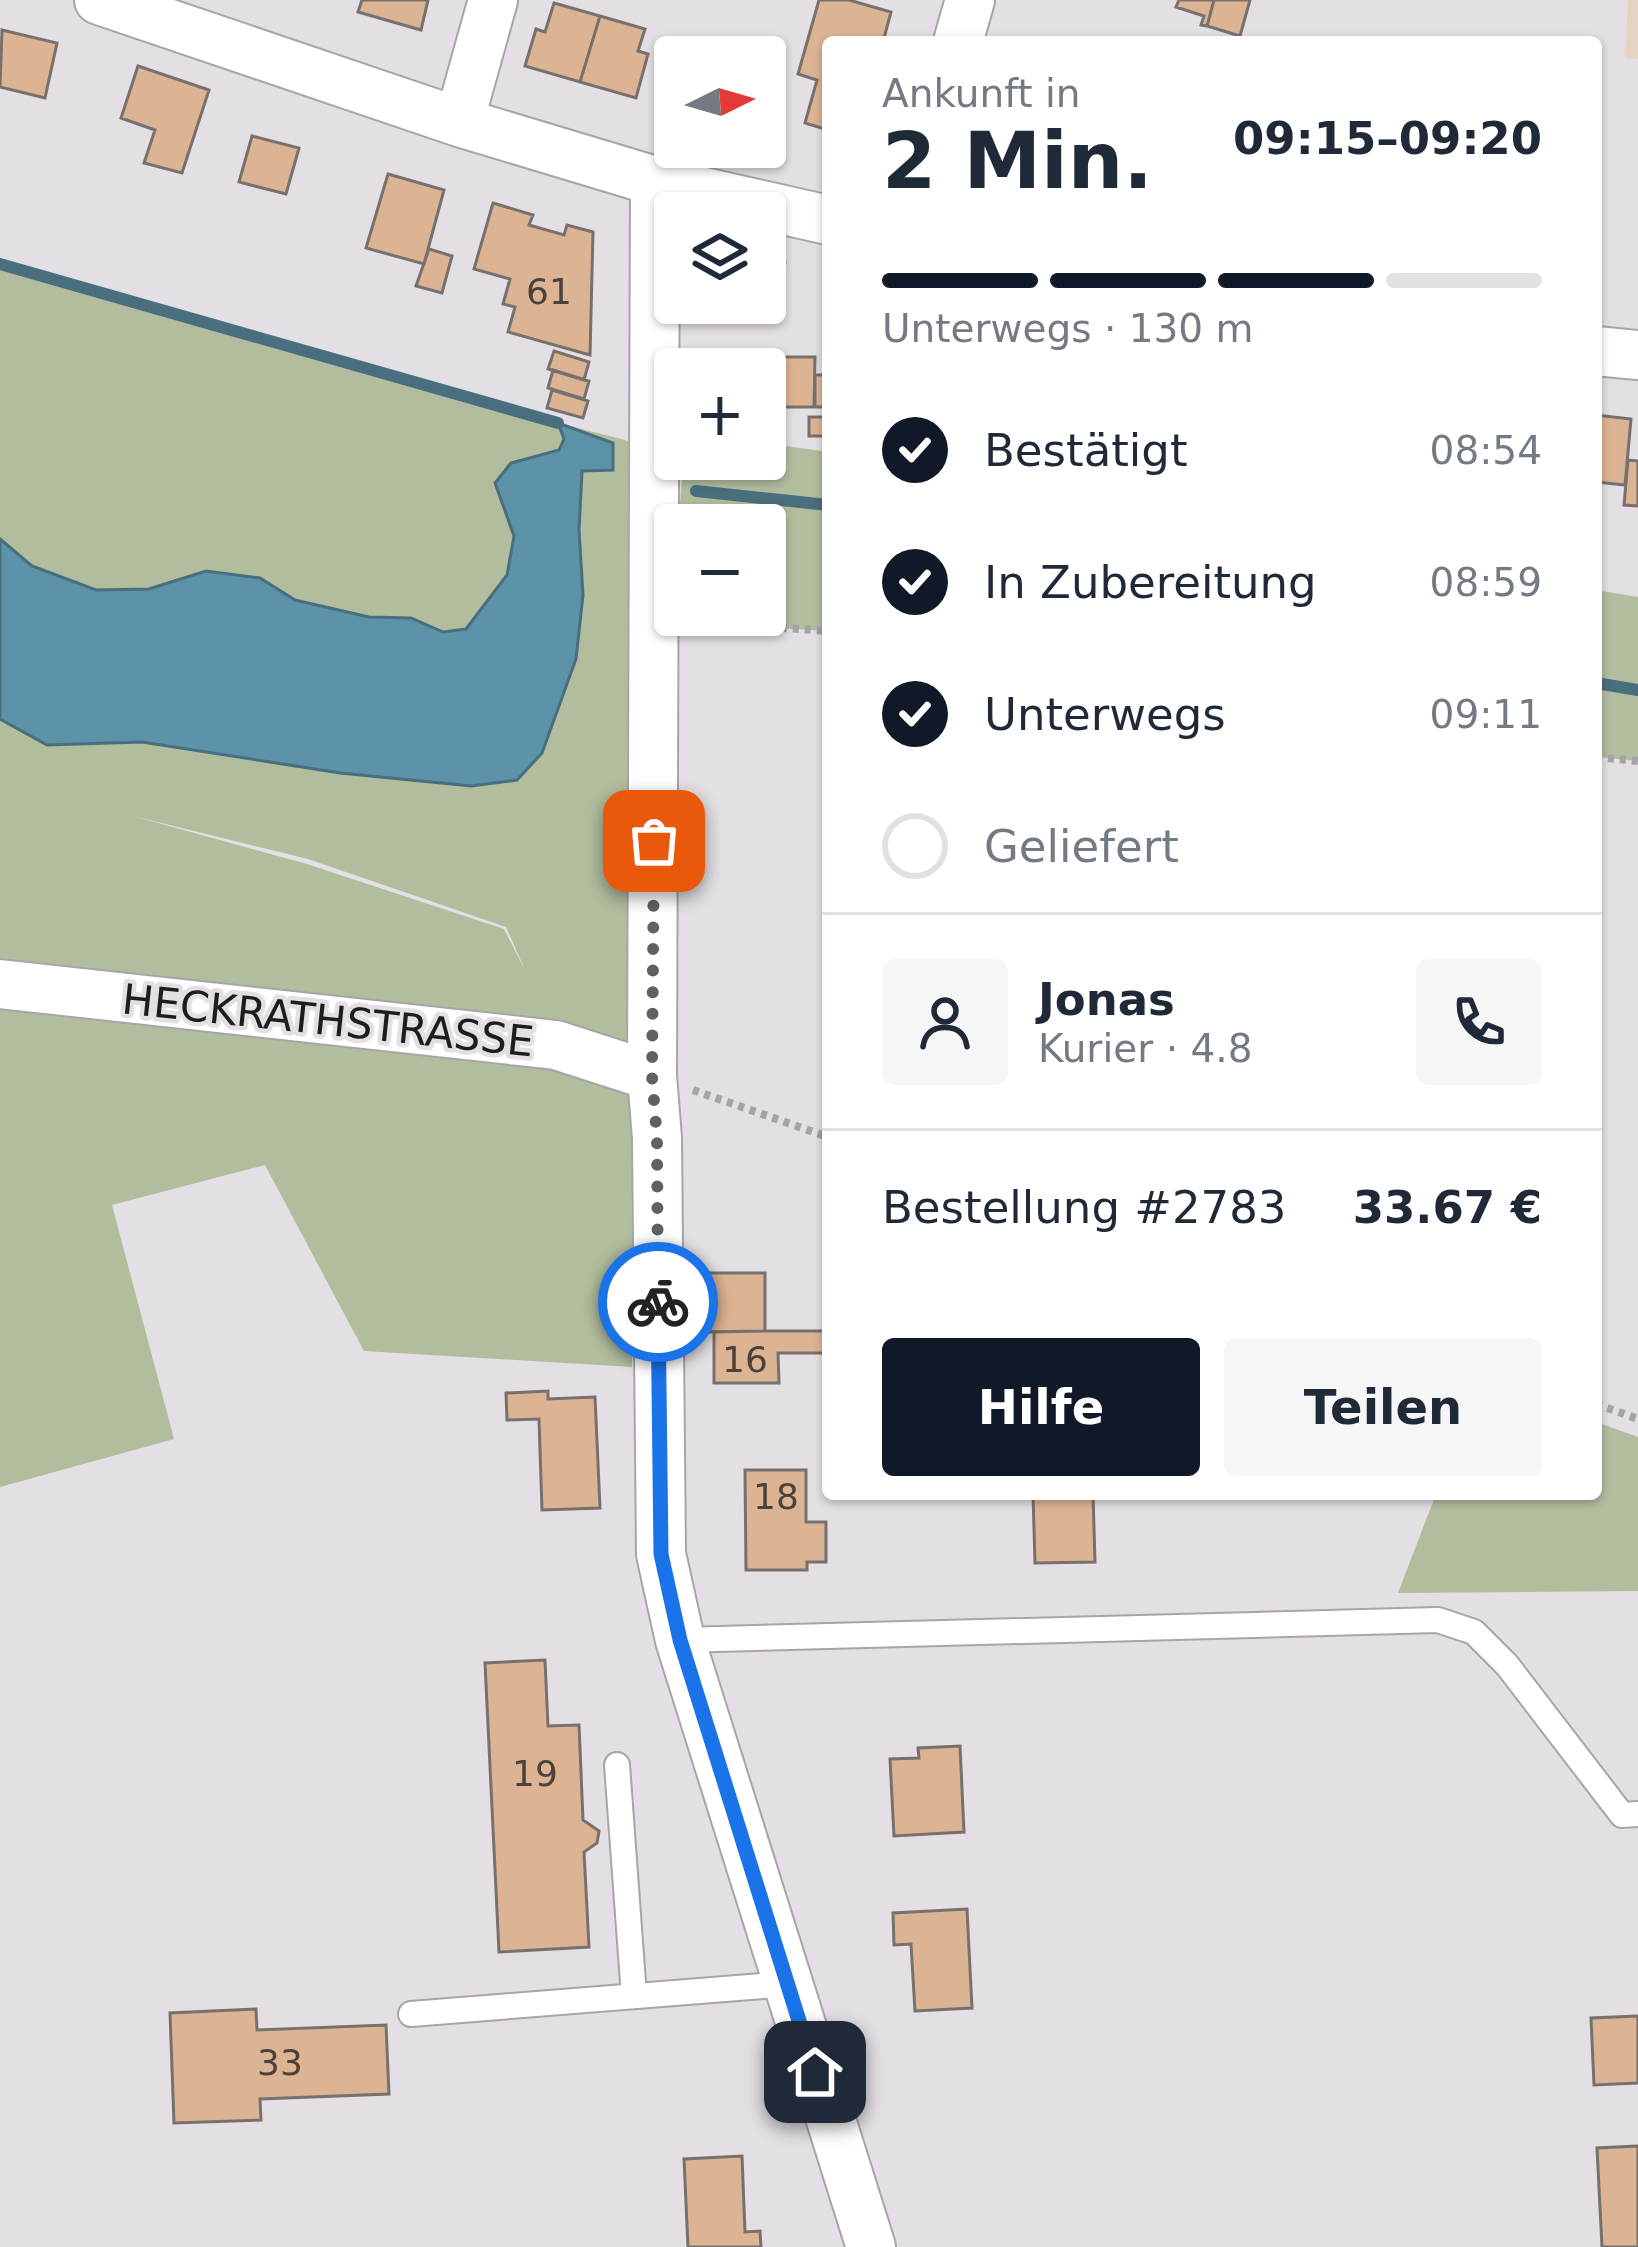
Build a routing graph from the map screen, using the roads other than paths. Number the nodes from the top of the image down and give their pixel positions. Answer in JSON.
{"nodes":[{"id":1,"x":99,"y":0,"type":"edge"},
{"id":2,"x":493,"y":0,"type":"edge"},
{"id":3,"x":970,"y":0,"type":"edge"},
{"id":4,"x":960,"y":36,"type":"edge"},
{"id":5,"x":459,"y":122,"type":"junction"},
{"id":6,"x":655,"y":181,"type":"junction"},
{"id":7,"x":822,"y":219,"type":"edge"},
{"id":8,"x":1602,"y":352,"type":"edge"},
{"id":9,"x":1638,"y":355,"type":"edge"},
{"id":10,"x":0,"y":984,"type":"edge"},
{"id":11,"x":652,"y":1076,"type":"junction"},
{"id":12,"x":680,"y":1640,"type":"junction"},
{"id":13,"x":617,"y":1765,"type":"dead end"},
{"id":14,"x":1638,"y":1814,"type":"edge"},
{"id":15,"x":788,"y":1984,"type":"junction"},
{"id":16,"x":634,"y":1996,"type":"junction"},
{"id":17,"x":411,"y":2014,"type":"dead end"},
{"id":18,"x":871,"y":2247,"type":"edge"}],
"edges":[{"from":1,"to":5,"type":"street"},
{"from":2,"to":5,"type":"street"},
{"from":3,"to":4,"type":"street"},
{"from":5,"to":6,"type":"street"},
{"from":6,"to":7,"type":"street"},
{"from":6,"to":11,"type":"street"},
{"from":8,"to":9,"type":"street"},
{"from":10,"to":11,"type":"street","name":"HECKRATHSTRASSE"},
{"from":11,"to":12,"type":"street"},
{"from":12,"to":14,"type":"lane"},
{"from":12,"to":15,"type":"street"},
{"from":13,"to":16,"type":"lane"},
{"from":15,"to":16,"type":"lane"},
{"from":15,"to":18,"type":"street"},
{"from":16,"to":17,"type":"lane"}]}
